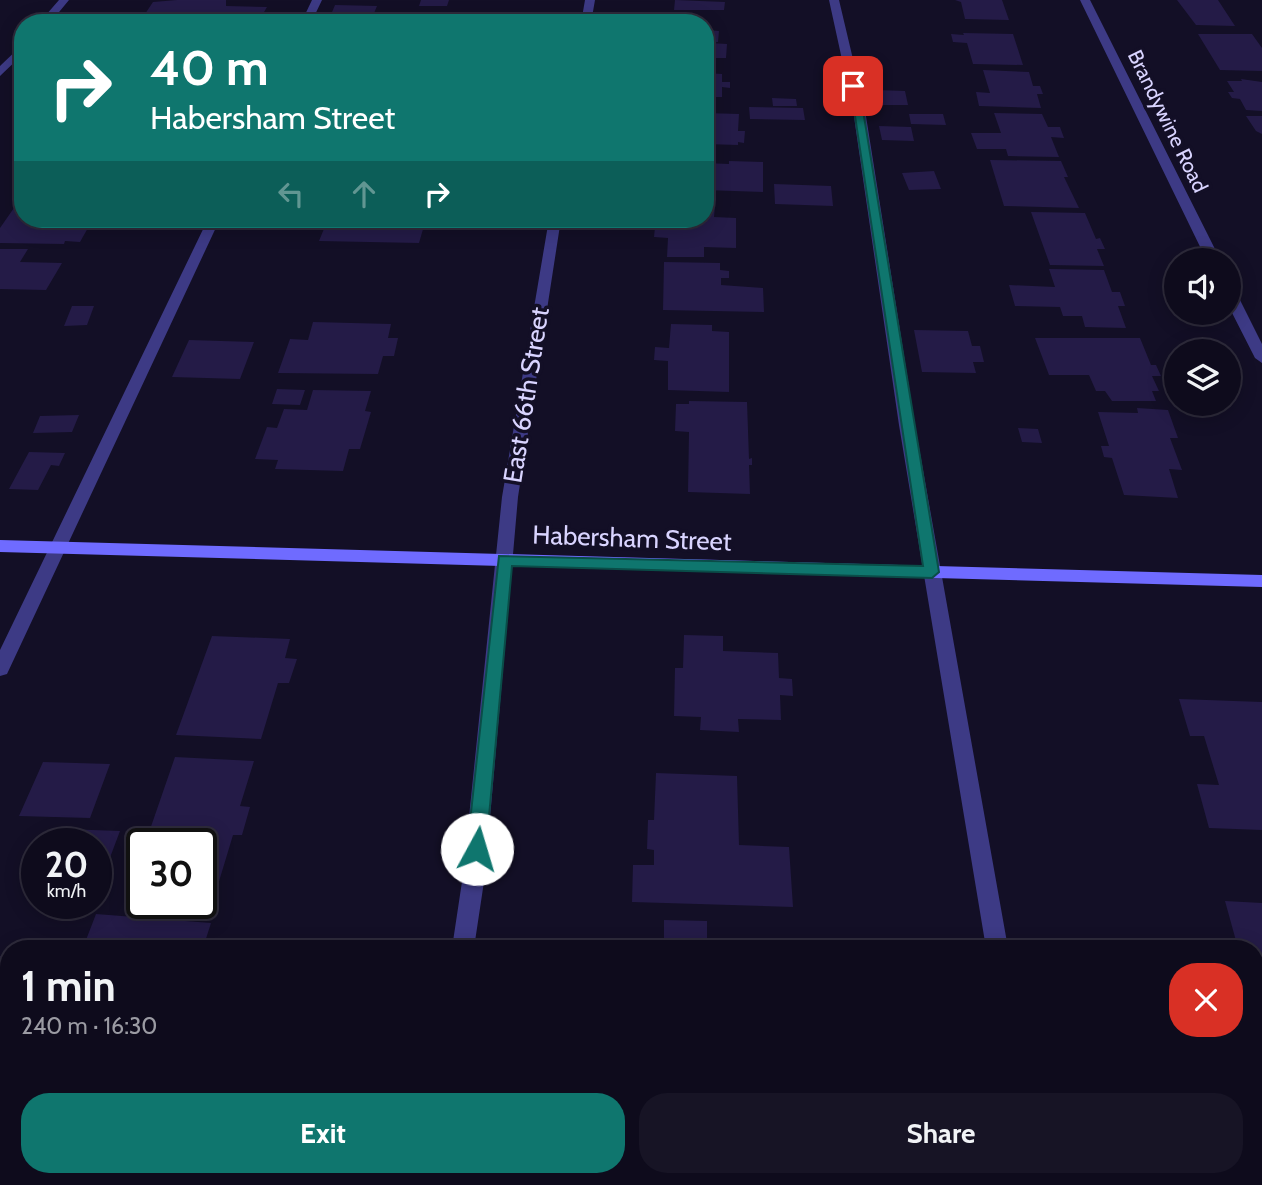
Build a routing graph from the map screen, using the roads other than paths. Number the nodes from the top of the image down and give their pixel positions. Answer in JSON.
{"nodes":[{"id":1,"x":64,"y":0,"type":"edge"},
{"id":2,"x":834,"y":0,"type":"edge"},
{"id":3,"x":1084,"y":0,"type":"edge"},
{"id":4,"x":52,"y":14,"type":"edge"},
{"id":5,"x":14,"y":57,"type":"edge"},
{"id":6,"x":0,"y":72,"type":"edge"},
{"id":7,"x":210,"y":228,"type":"edge"},
{"id":8,"x":554,"y":228,"type":"edge"},
{"id":9,"x":1208,"y":248,"type":"edge"},
{"id":10,"x":1241,"y":316,"type":"edge"},
{"id":11,"x":1262,"y":358,"type":"edge"},
{"id":12,"x":0,"y":545,"type":"edge"},
{"id":13,"x":60,"y":547,"type":"junction"},
{"id":14,"x":505,"y":560,"type":"junction"},
{"id":15,"x":932,"y":572,"type":"junction"},
{"id":16,"x":1262,"y":581,"type":"edge"},
{"id":17,"x":0,"y":669,"type":"edge"},
{"id":18,"x":464,"y":940,"type":"edge"},
{"id":19,"x":996,"y":940,"type":"edge"}],
"edges":[{"from":1,"to":4,"type":"street"},
{"from":2,"to":15,"type":"street"},
{"from":3,"to":9,"type":"street","name":"Brandywine Road"},
{"from":5,"to":6,"type":"street"},
{"from":7,"to":13,"type":"street"},
{"from":8,"to":14,"type":"street","name":"East 66th Street"},
{"from":10,"to":11,"type":"street"},
{"from":12,"to":13,"type":"street","name":"Habersham Street"},
{"from":13,"to":14,"type":"street","name":"Habersham Street"},
{"from":13,"to":17,"type":"street"},
{"from":14,"to":15,"type":"street","name":"Habersham Street"},
{"from":14,"to":18,"type":"street","name":"East 66th Street"},
{"from":15,"to":16,"type":"street","name":"Habersham Street"},
{"from":15,"to":19,"type":"street"}]}
